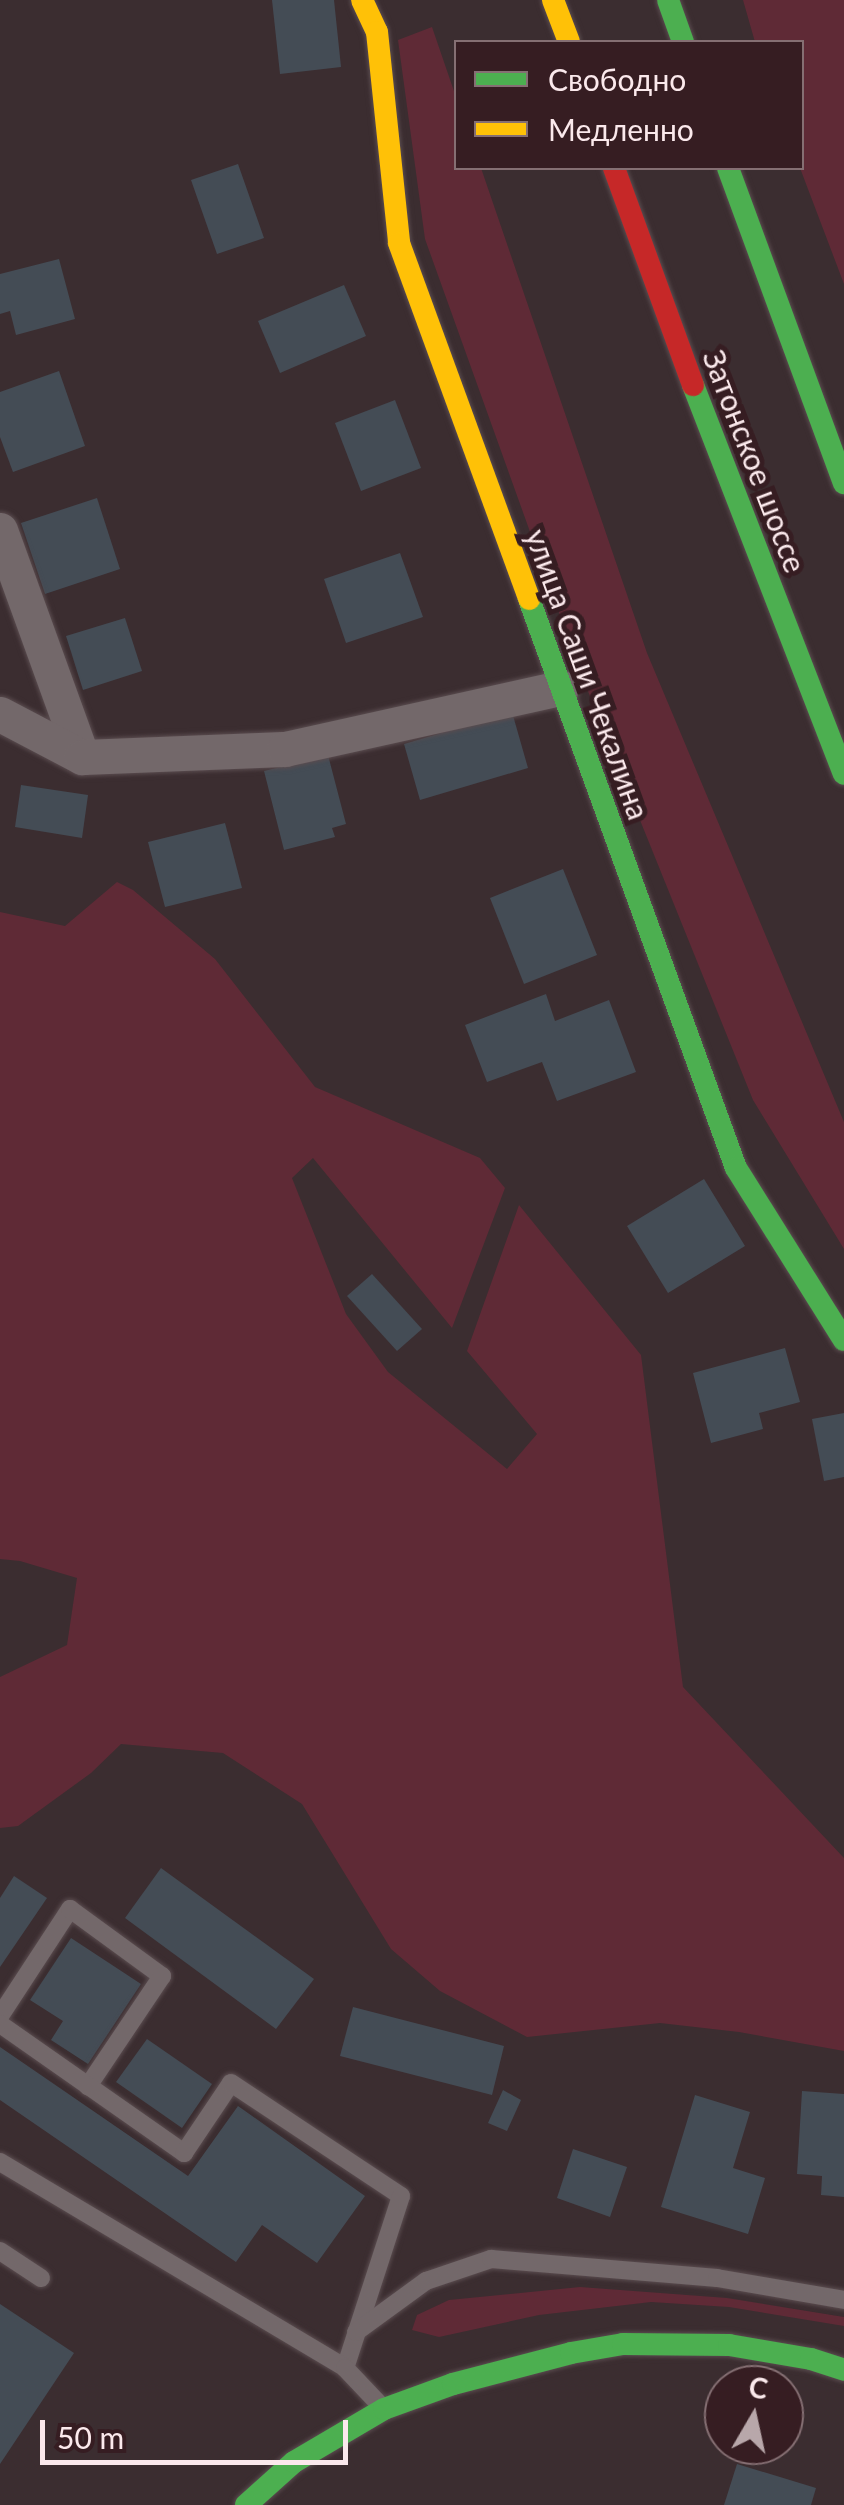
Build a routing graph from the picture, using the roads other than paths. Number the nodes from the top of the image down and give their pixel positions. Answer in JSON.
{"nodes":[{"id":1,"x":362,"y":0,"type":"edge"},
{"id":2,"x":554,"y":0,"type":"edge"},
{"id":3,"x":668,"y":0,"type":"edge"},
{"id":4,"x":568,"y":40,"type":"edge"},
{"id":5,"x":682,"y":40,"type":"edge"},
{"id":6,"x":615,"y":170,"type":"edge"},
{"id":7,"x":729,"y":170,"type":"edge"},
{"id":8,"x":844,"y":484,"type":"edge"},
{"id":9,"x":0,"y":530,"type":"edge"},
{"id":10,"x":561,"y":688,"type":"junction"},
{"id":11,"x":0,"y":714,"type":"edge"},
{"id":12,"x":82,"y":757,"type":"junction"},
{"id":13,"x":844,"y":774,"type":"edge"},
{"id":14,"x":844,"y":1340,"type":"edge"},
{"id":15,"x":0,"y":2016,"type":"edge"},
{"id":16,"x":0,"y":2024,"type":"edge"},
{"id":17,"x":88,"y":2086,"type":"junction"},
{"id":18,"x":0,"y":2162,"type":"edge"},
{"id":19,"x":0,"y":2252,"type":"edge"},
{"id":20,"x":41,"y":2278,"type":"dead end"},
{"id":21,"x":844,"y":2300,"type":"edge"},
{"id":22,"x":356,"y":2332,"type":"junction"},
{"id":23,"x":844,"y":2367,"type":"edge"},
{"id":24,"x":345,"y":2368,"type":"junction"},
{"id":25,"x":384,"y":2409,"type":"junction"},
{"id":26,"x":246,"y":2505,"type":"edge"}],
"edges":[{"from":1,"to":10,"type":"main road","name":"улица Саши Чекалина"},
{"from":2,"to":4,"type":"main road"},
{"from":3,"to":5,"type":"main road"},
{"from":6,"to":13,"type":"main road","name":"Затонское шоссе"},
{"from":7,"to":8,"type":"main road"},
{"from":9,"to":12,"type":"street"},
{"from":10,"to":12,"type":"street"},
{"from":10,"to":14,"type":"main road","name":"улица Саши Чекалина"},
{"from":11,"to":12,"type":"street"},
{"from":15,"to":17,"type":"lane"},
{"from":16,"to":17,"type":"lane"},
{"from":17,"to":22,"type":"lane"},
{"from":18,"to":24,"type":"lane"},
{"from":19,"to":20,"type":"lane"},
{"from":21,"to":22,"type":"lane"},
{"from":22,"to":24,"type":"lane"},
{"from":23,"to":25,"type":"main road"},
{"from":24,"to":25,"type":"lane"},
{"from":25,"to":26,"type":"main road"}]}
